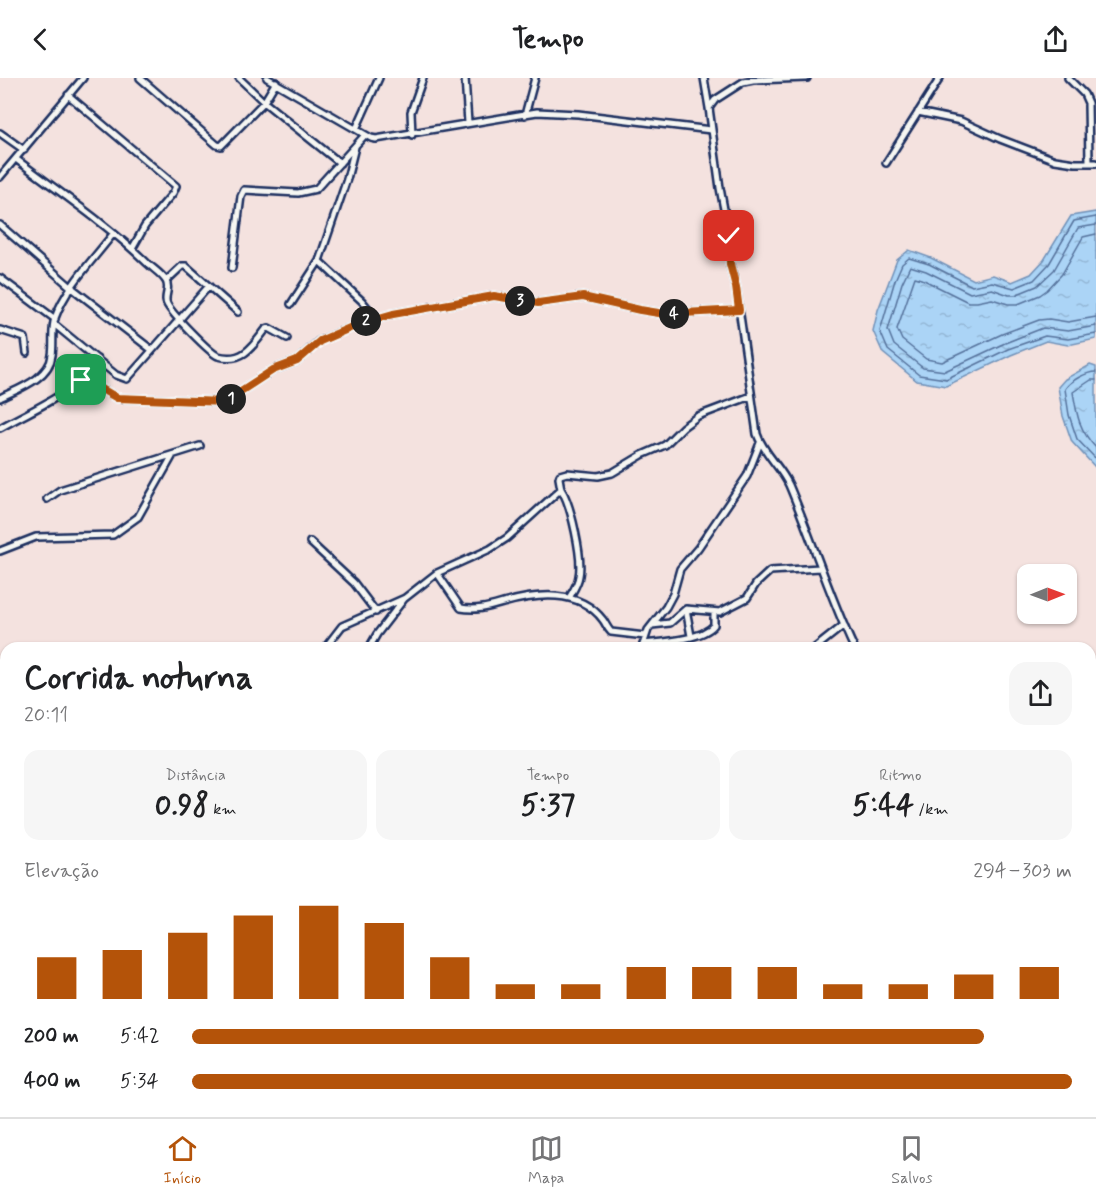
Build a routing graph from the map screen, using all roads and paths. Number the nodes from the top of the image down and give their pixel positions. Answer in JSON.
{"nodes":[{"id":1,"x":83,"y":78,"type":"edge"},
{"id":2,"x":140,"y":78,"type":"edge"},
{"id":3,"x":239,"y":78,"type":"edge"},
{"id":4,"x":267,"y":78,"type":"edge"},
{"id":5,"x":379,"y":78,"type":"edge"},
{"id":6,"x":423,"y":78,"type":"edge"},
{"id":7,"x":465,"y":78,"type":"edge"},
{"id":8,"x":536,"y":78,"type":"edge"},
{"id":9,"x":704,"y":78,"type":"edge"},
{"id":10,"x":807,"y":78,"type":"edge"},
{"id":11,"x":940,"y":78,"type":"edge"},
{"id":12,"x":1068,"y":78,"type":"edge"},
{"id":13,"x":276,"y":82,"type":"junction"},
{"id":14,"x":68,"y":95,"type":"junction"},
{"id":15,"x":1096,"y":101,"type":"edge"},
{"id":16,"x":264,"y":102,"type":"junction"},
{"id":17,"x":1088,"y":104,"type":"junction"},
{"id":18,"x":710,"y":108,"type":"junction"},
{"id":19,"x":918,"y":112,"type":"junction"},
{"id":20,"x":525,"y":114,"type":"junction"},
{"id":21,"x":468,"y":123,"type":"junction"},
{"id":22,"x":356,"y":129,"type":"junction"},
{"id":23,"x":711,"y":130,"type":"junction"},
{"id":24,"x":0,"y":133,"type":"edge"},
{"id":25,"x":365,"y":135,"type":"junction"},
{"id":26,"x":412,"y":135,"type":"junction"},
{"id":27,"x":356,"y":145,"type":"junction"},
{"id":28,"x":24,"y":150,"type":"junction"},
{"id":29,"x":16,"y":159,"type":"junction"},
{"id":30,"x":1089,"y":162,"type":"junction"},
{"id":31,"x":340,"y":163,"type":"junction"},
{"id":32,"x":886,"y":163,"type":"dead end"},
{"id":33,"x":1096,"y":163,"type":"edge"},
{"id":34,"x":1,"y":173,"type":"edge"},
{"id":35,"x":0,"y":225,"type":"edge"},
{"id":36,"x":113,"y":234,"type":"junction"},
{"id":37,"x":132,"y":249,"type":"junction"},
{"id":38,"x":319,"y":261,"type":"junction"},
{"id":39,"x":232,"y":268,"type":"dead end"},
{"id":40,"x":0,"y":278,"type":"edge"},
{"id":41,"x":166,"y":281,"type":"junction"},
{"id":42,"x":209,"y":286,"type":"junction"},
{"id":43,"x":72,"y":288,"type":"junction"},
{"id":44,"x":291,"y":304,"type":"dead end"},
{"id":45,"x":739,"y":310,"type":"junction"},
{"id":46,"x":238,"y":312,"type":"dead end"},
{"id":47,"x":375,"y":317,"type":"junction"},
{"id":48,"x":180,"y":320,"type":"junction"},
{"id":49,"x":55,"y":322,"type":"junction"},
{"id":50,"x":0,"y":330,"type":"edge"},
{"id":51,"x":287,"y":338,"type":"dead end"},
{"id":52,"x":152,"y":350,"type":"junction"},
{"id":53,"x":27,"y":353,"type":"dead end"},
{"id":54,"x":97,"y":359,"type":"junction"},
{"id":55,"x":83,"y":378,"type":"junction"},
{"id":56,"x":751,"y":396,"type":"junction"},
{"id":57,"x":0,"y":398,"type":"edge"},
{"id":58,"x":0,"y":428,"type":"edge"},
{"id":59,"x":760,"y":443,"type":"junction"},
{"id":60,"x":200,"y":447,"type":"dead end"},
{"id":61,"x":173,"y":455,"type":"junction"},
{"id":62,"x":561,"y":489,"type":"junction"},
{"id":63,"x":47,"y":499,"type":"dead end"},
{"id":64,"x":310,"y":542,"type":"dead end"},
{"id":65,"x":0,"y":551,"type":"edge"},
{"id":66,"x":820,"y":568,"type":"junction"},
{"id":67,"x":437,"y":573,"type":"junction"},
{"id":68,"x":405,"y":598,"type":"junction"},
{"id":69,"x":569,"y":598,"type":"junction"},
{"id":70,"x":686,"y":609,"type":"junction"},
{"id":71,"x":376,"y":612,"type":"junction"},
{"id":72,"x":714,"y":612,"type":"junction"},
{"id":73,"x":652,"y":625,"type":"junction"},
{"id":74,"x":844,"y":625,"type":"junction"},
{"id":75,"x":645,"y":636,"type":"junction"},
{"id":76,"x":691,"y":636,"type":"junction"},
{"id":77,"x":330,"y":642,"type":"edge"},
{"id":78,"x":372,"y":642,"type":"edge"},
{"id":79,"x":643,"y":642,"type":"edge"},
{"id":80,"x":663,"y":642,"type":"edge"},
{"id":81,"x":823,"y":642,"type":"edge"},
{"id":82,"x":851,"y":642,"type":"edge"}],
"edges":[{"from":1,"to":14,"type":"street"},
{"from":2,"to":16,"type":"street"},
{"from":3,"to":16,"type":"street"},
{"from":4,"to":13,"type":"street"},
{"from":5,"to":22,"type":"street"},
{"from":6,"to":26,"type":"street"},
{"from":7,"to":21,"type":"street"},
{"from":8,"to":20,"type":"street"},
{"from":9,"to":18,"type":"street"},
{"from":10,"to":18,"type":"street"},
{"from":11,"to":19,"type":"street"},
{"from":12,"to":17,"type":"street"},
{"from":13,"to":16,"type":"street"},
{"from":13,"to":22,"type":"street"},
{"from":14,"to":28,"type":"street"},
{"from":14,"to":37,"type":"street"},
{"from":15,"to":17,"type":"street"},
{"from":16,"to":31,"type":"street"},
{"from":17,"to":30,"type":"street"},
{"from":18,"to":23,"type":"street"},
{"from":19,"to":30,"type":"street"},
{"from":19,"to":32,"type":"street"},
{"from":20,"to":21,"type":"street"},
{"from":20,"to":23,"type":"street"},
{"from":21,"to":26,"type":"street"},
{"from":22,"to":25,"type":"street"},
{"from":23,"to":45,"type":"street"},
{"from":24,"to":28,"type":"street"},
{"from":25,"to":26,"type":"street"},
{"from":25,"to":27,"type":"street"},
{"from":27,"to":31,"type":"street"},
{"from":27,"to":38,"type":"street"},
{"from":28,"to":29,"type":"street"},
{"from":29,"to":34,"type":"street"},
{"from":29,"to":36,"type":"street"},
{"from":30,"to":33,"type":"street"},
{"from":31,"to":39,"type":"street"},
{"from":35,"to":43,"type":"street"},
{"from":36,"to":37,"type":"street"},
{"from":36,"to":43,"type":"street"},
{"from":37,"to":41,"type":"street"},
{"from":38,"to":44,"type":"street"},
{"from":38,"to":47,"type":"street"},
{"from":40,"to":49,"type":"street"},
{"from":41,"to":42,"type":"street"},
{"from":41,"to":48,"type":"street"},
{"from":42,"to":46,"type":"street"},
{"from":42,"to":48,"type":"street"},
{"from":43,"to":49,"type":"street"},
{"from":43,"to":52,"type":"street"},
{"from":45,"to":47,"type":"street"},
{"from":45,"to":56,"type":"street"},
{"from":47,"to":55,"type":"street"},
{"from":48,"to":51,"type":"street"},
{"from":48,"to":52,"type":"street"},
{"from":49,"to":54,"type":"street"},
{"from":49,"to":57,"type":"street"},
{"from":50,"to":53,"type":"street"},
{"from":52,"to":54,"type":"street"},
{"from":54,"to":55,"type":"street"},
{"from":55,"to":58,"type":"street"},
{"from":56,"to":59,"type":"street"},
{"from":56,"to":62,"type":"street"},
{"from":59,"to":66,"type":"street"},
{"from":59,"to":73,"type":"street"},
{"from":60,"to":61,"type":"street"},
{"from":61,"to":63,"type":"street"},
{"from":61,"to":65,"type":"street"},
{"from":62,"to":67,"type":"street"},
{"from":62,"to":69,"type":"street"},
{"from":64,"to":71,"type":"street"},
{"from":66,"to":72,"type":"street"},
{"from":66,"to":74,"type":"street"},
{"from":67,"to":68,"type":"street"},
{"from":67,"to":69,"type":"street"},
{"from":68,"to":71,"type":"street"},
{"from":68,"to":78,"type":"street"},
{"from":69,"to":75,"type":"street"},
{"from":70,"to":72,"type":"street"},
{"from":70,"to":73,"type":"street"},
{"from":70,"to":76,"type":"street"},
{"from":71,"to":77,"type":"street"},
{"from":72,"to":76,"type":"street"},
{"from":73,"to":75,"type":"street"},
{"from":74,"to":81,"type":"street"},
{"from":74,"to":82,"type":"street"},
{"from":75,"to":79,"type":"street"},
{"from":76,"to":80,"type":"street"}]}
